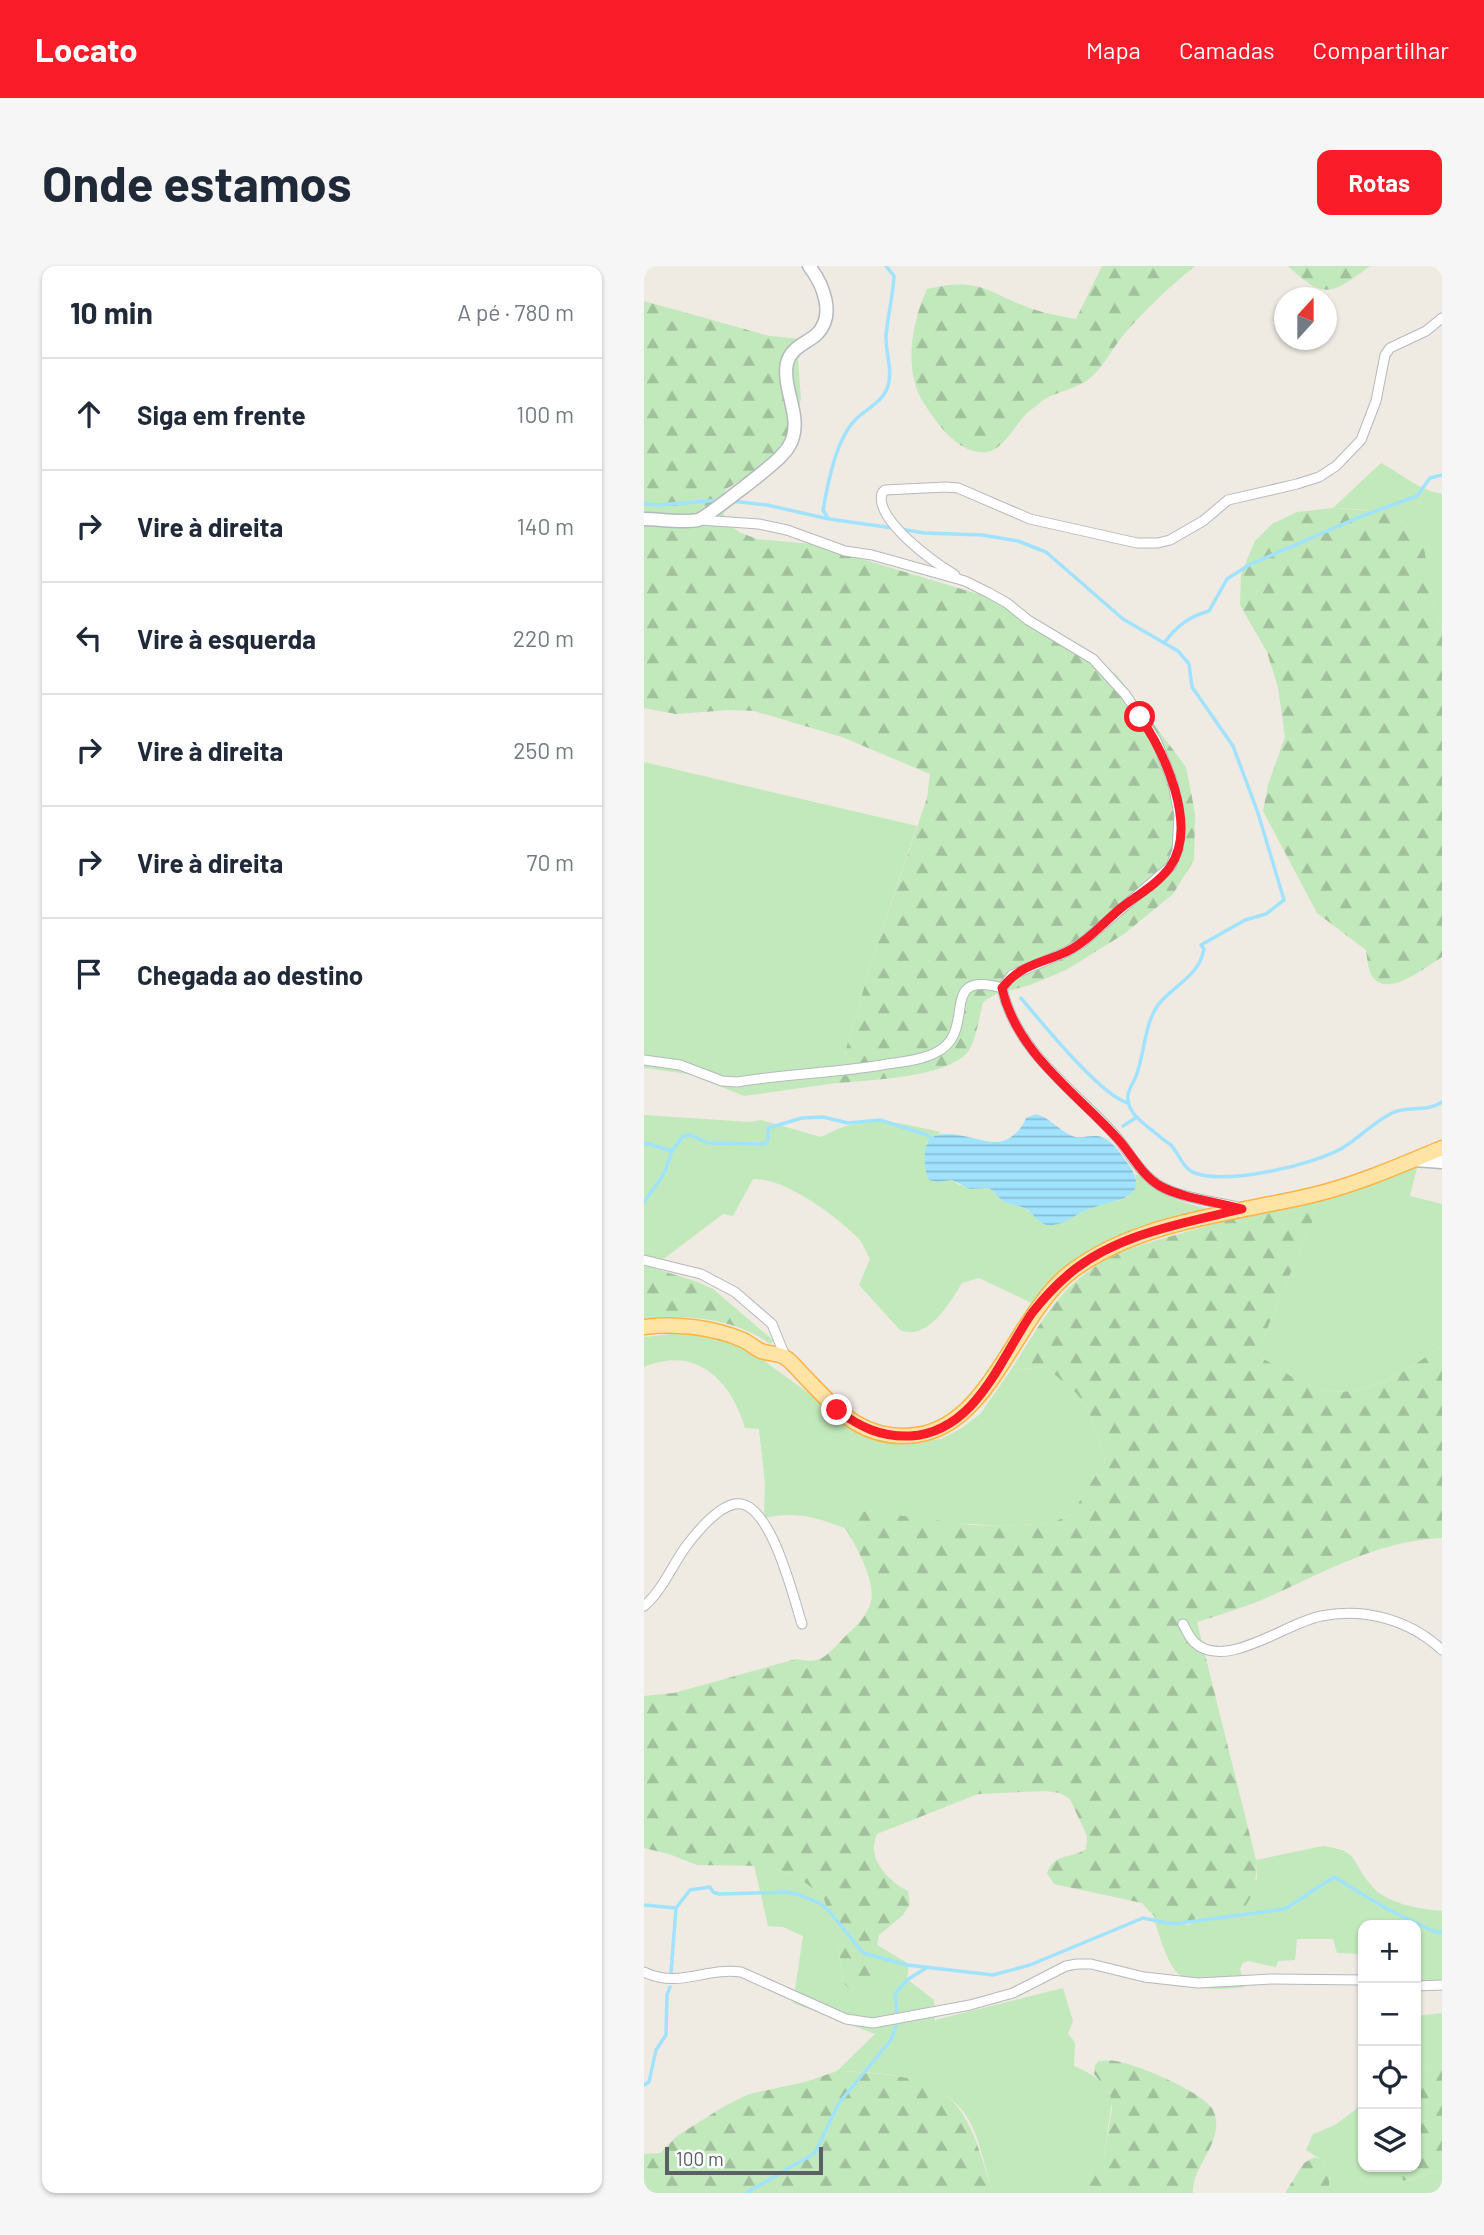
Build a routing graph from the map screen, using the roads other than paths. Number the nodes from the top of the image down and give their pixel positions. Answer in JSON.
{"nodes":[{"id":1,"x":809,"y":266,"type":"edge"},
{"id":2,"x":1442,"y":318,"type":"edge"},
{"id":3,"x":644,"y":519,"type":"edge"},
{"id":4,"x":699,"y":520,"type":"junction"},
{"id":5,"x":965,"y":581,"type":"junction"},
{"id":6,"x":1002,"y":988,"type":"junction"},
{"id":7,"x":644,"y":1060,"type":"edge"},
{"id":8,"x":1442,"y":1148,"type":"edge"},
{"id":9,"x":1414,"y":1160,"type":"junction"},
{"id":10,"x":1442,"y":1161,"type":"edge"},
{"id":11,"x":1242,"y":1209,"type":"junction"},
{"id":12,"x":644,"y":1260,"type":"edge"},
{"id":13,"x":644,"y":1327,"type":"edge"},
{"id":14,"x":785,"y":1356,"type":"junction"},
{"id":15,"x":644,"y":1606,"type":"edge"},
{"id":16,"x":802,"y":1624,"type":"dead end"},
{"id":17,"x":1183,"y":1624,"type":"dead end"},
{"id":18,"x":1442,"y":1650,"type":"edge"},
{"id":19,"x":644,"y":1972,"type":"edge"},
{"id":20,"x":1358,"y":1980,"type":"edge"},
{"id":21,"x":1442,"y":1985,"type":"edge"},
{"id":22,"x":1421,"y":1986,"type":"edge"}],
"edges":[{"from":1,"to":4,"type":"street"},
{"from":2,"to":5,"type":"street"},
{"from":3,"to":4,"type":"street"},
{"from":4,"to":5,"type":"street"},
{"from":5,"to":6,"type":"street"},
{"from":6,"to":7,"type":"street"},
{"from":6,"to":11,"type":"street"},
{"from":8,"to":9,"type":"main road"},
{"from":9,"to":10,"type":"street"},
{"from":9,"to":11,"type":"main road"},
{"from":11,"to":14,"type":"main road"},
{"from":12,"to":14,"type":"street"},
{"from":13,"to":14,"type":"main road"},
{"from":15,"to":16,"type":"street"},
{"from":17,"to":18,"type":"street"},
{"from":19,"to":20,"type":"street"},
{"from":21,"to":22,"type":"street"}]}
